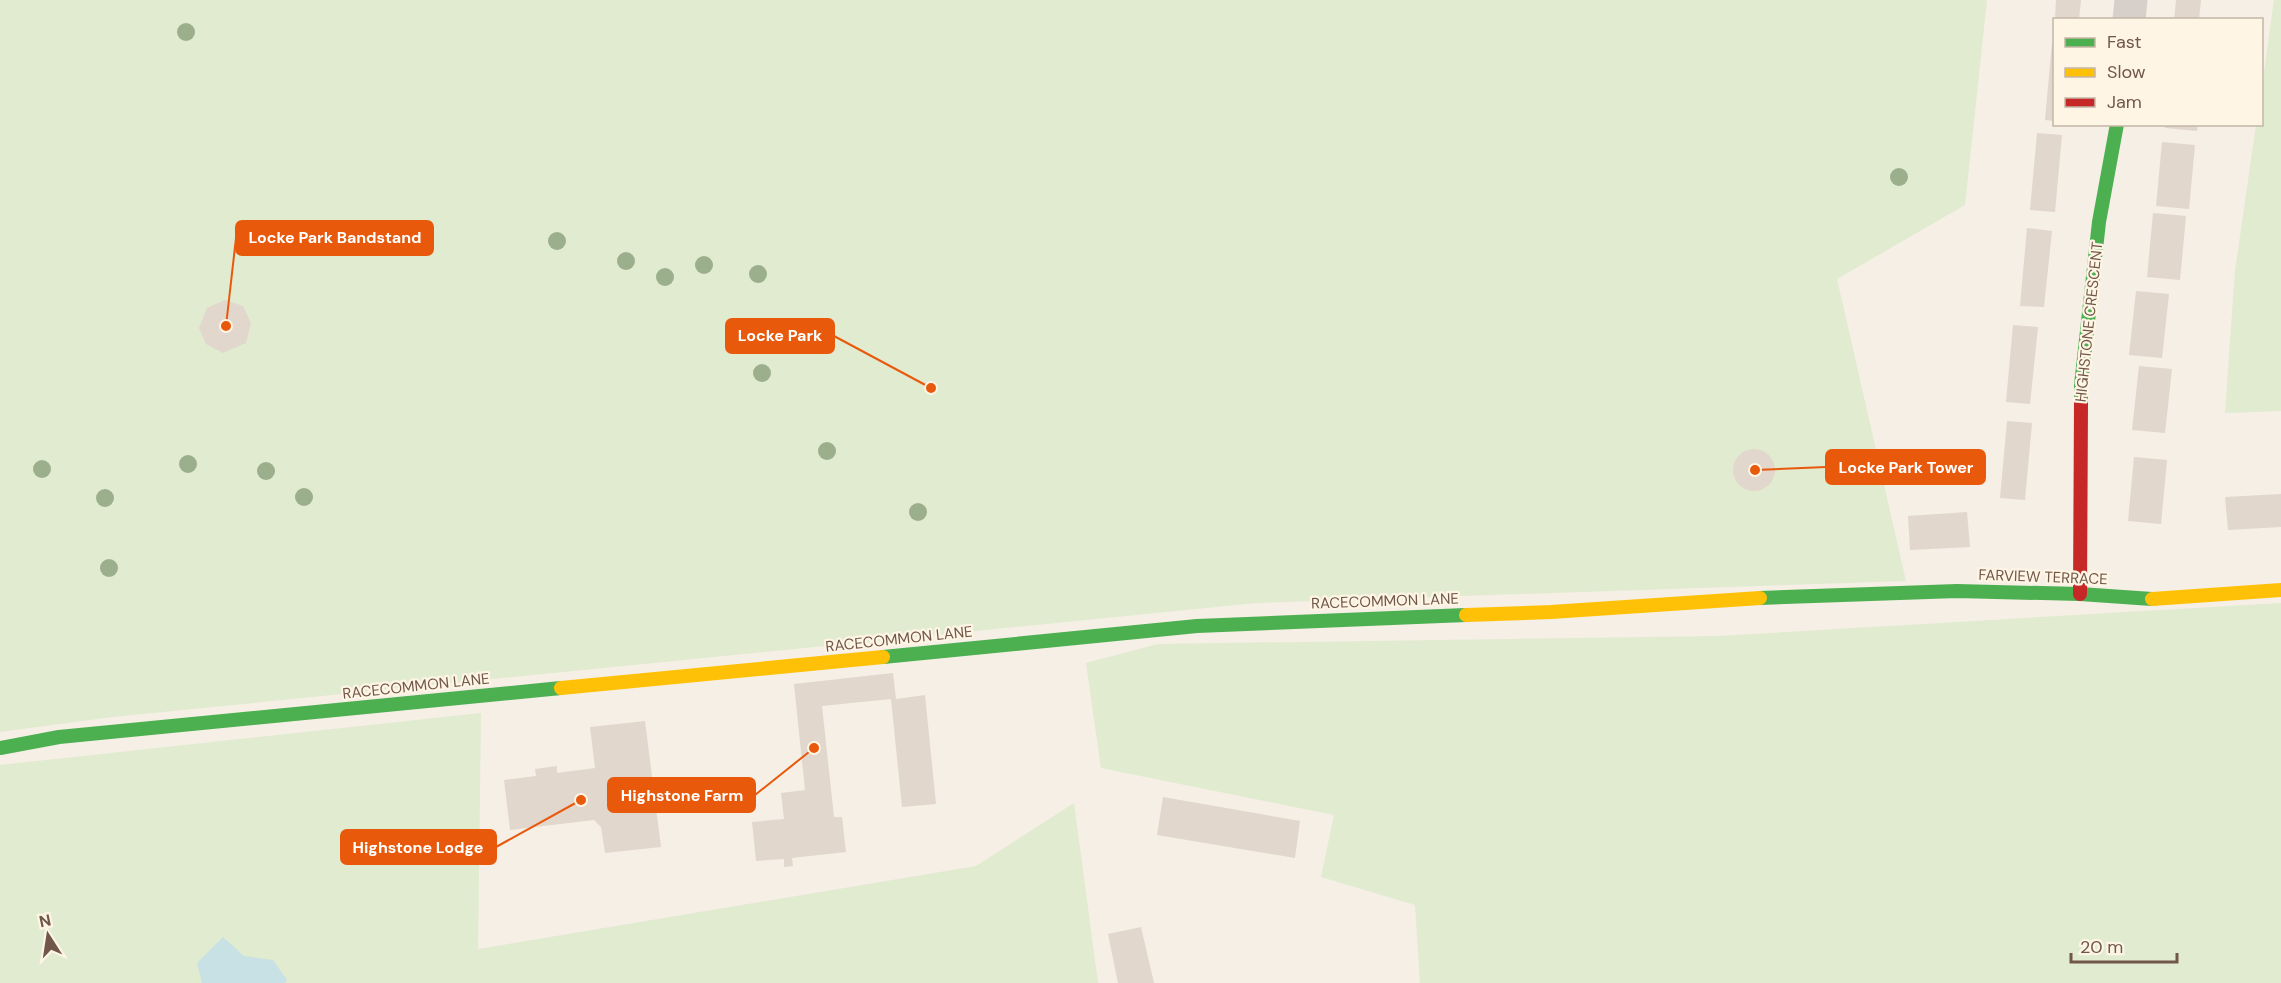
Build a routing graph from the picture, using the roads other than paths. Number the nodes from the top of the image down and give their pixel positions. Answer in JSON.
{"nodes":[{"id":1,"x":2131,"y":0,"type":"edge"},
{"id":2,"x":2129,"y":18,"type":"edge"},
{"id":3,"x":2117,"y":126,"type":"edge"},
{"id":4,"x":2281,"y":590,"type":"edge"},
{"id":5,"x":2080,"y":594,"type":"junction"},
{"id":6,"x":1804,"y":595,"type":"joint"},
{"id":7,"x":0,"y":748,"type":"edge"}],
"edges":[{"from":1,"to":2,"type":"street"},
{"from":3,"to":5,"type":"street","name":"HIGHSTONE CRESCENT"},
{"from":4,"to":5,"type":"street","name":"FARVIEW TERRACE"},
{"from":5,"to":6,"type":"street","name":"FARVIEW TERRACE"},
{"from":6,"to":7,"type":"street","name":"RACECOMMON LANE"}]}
